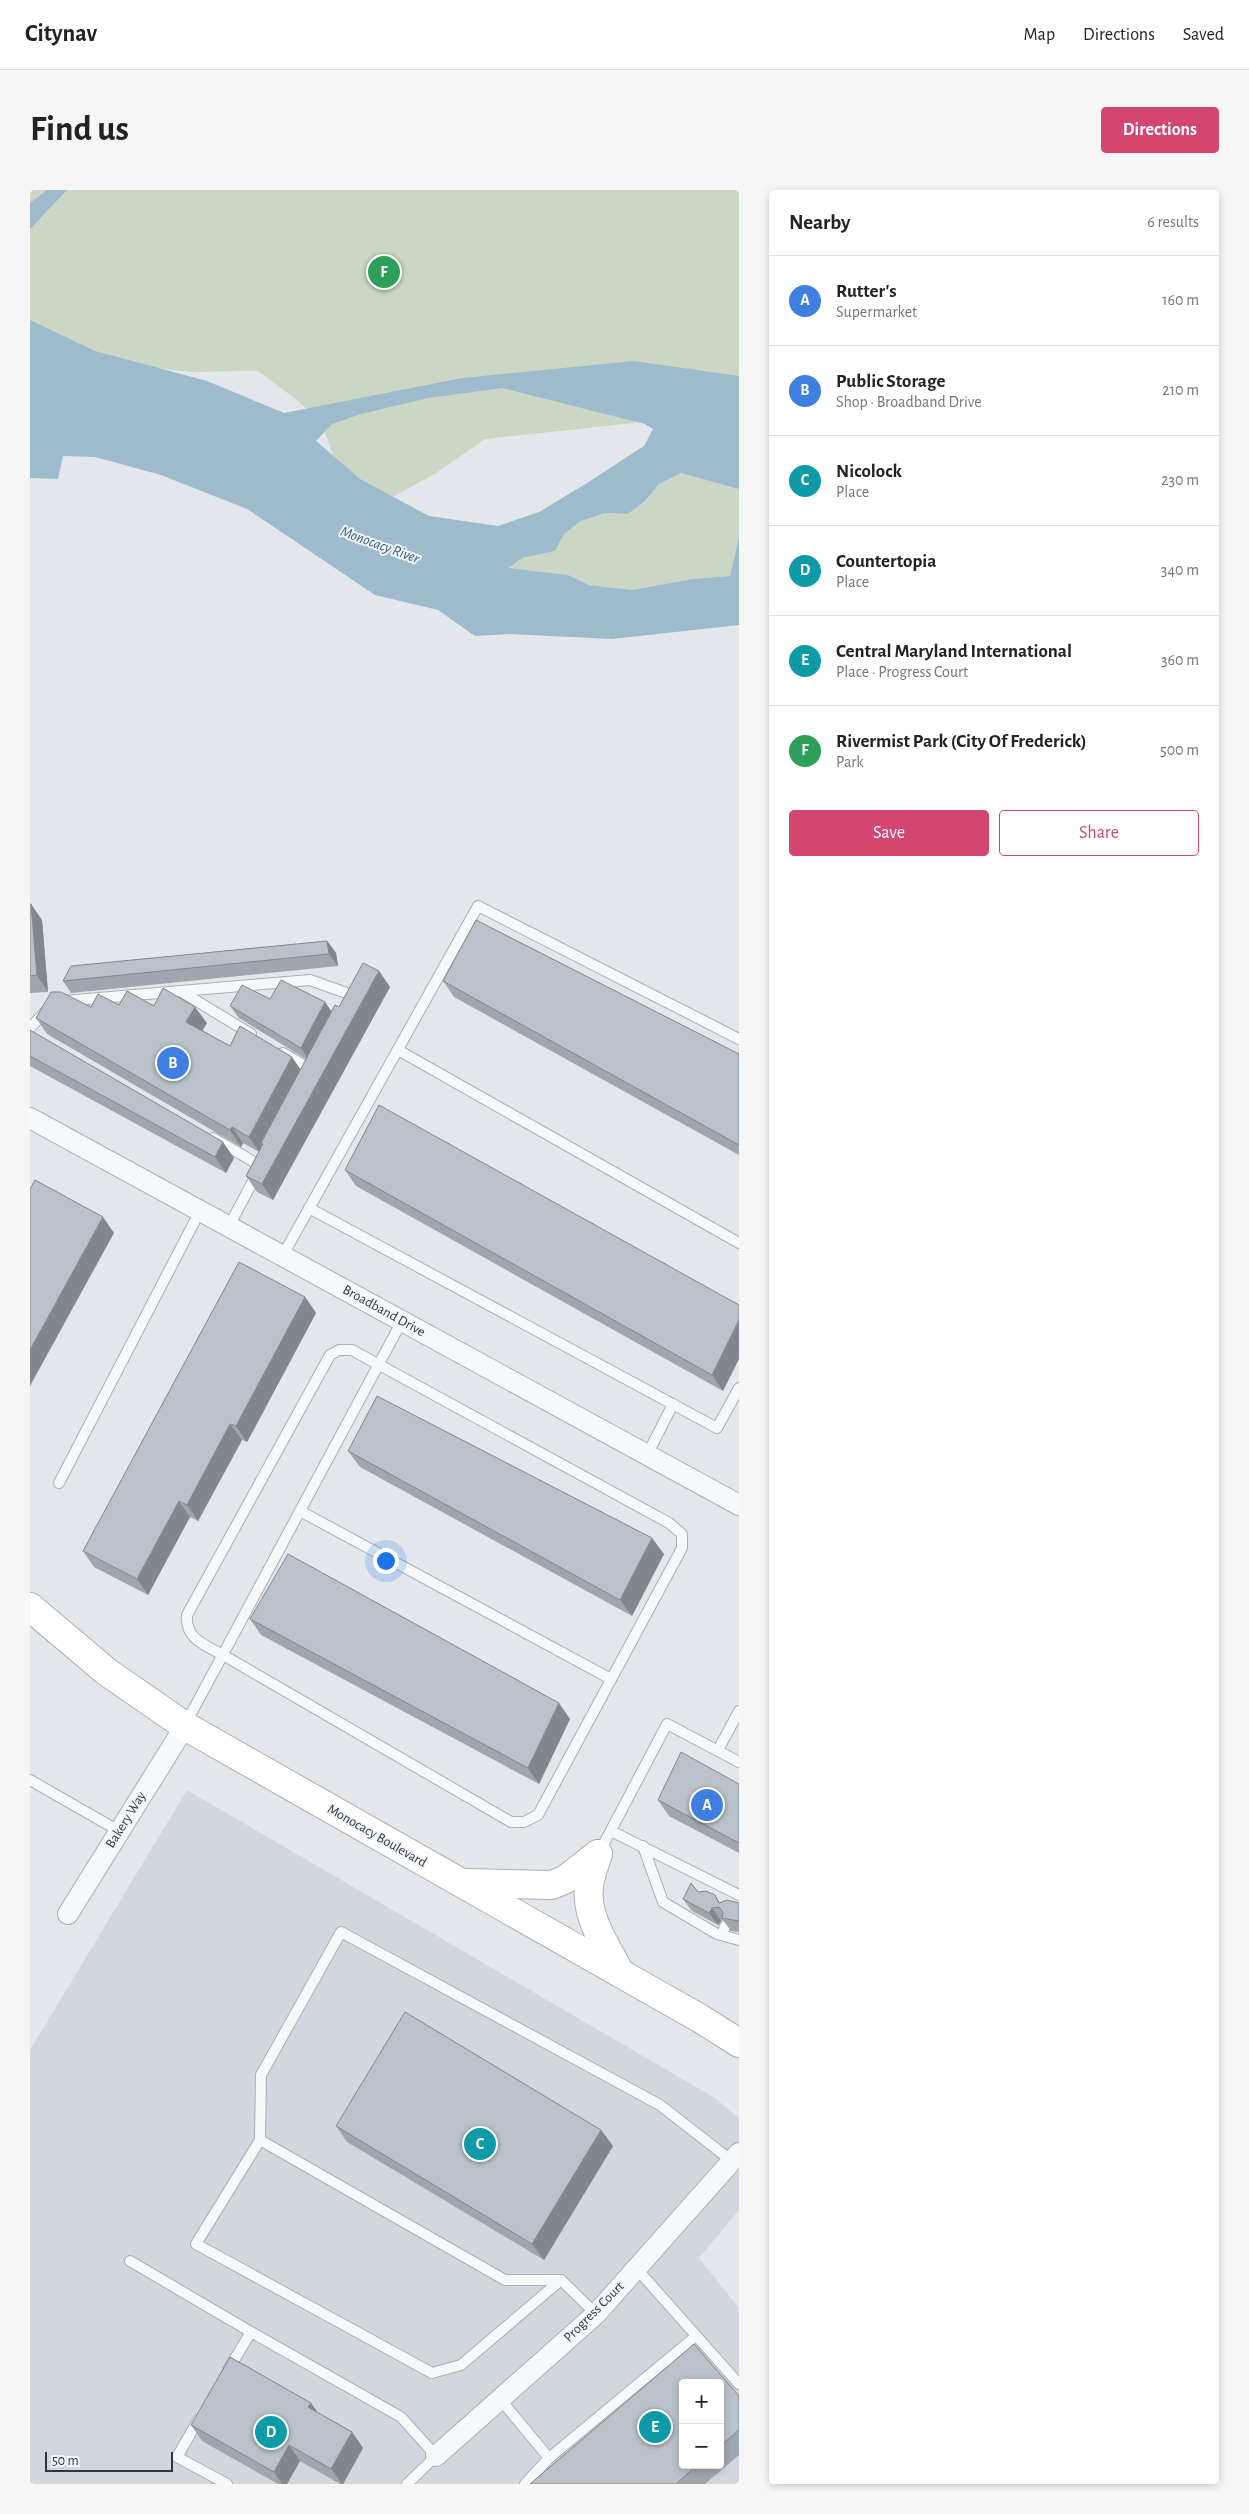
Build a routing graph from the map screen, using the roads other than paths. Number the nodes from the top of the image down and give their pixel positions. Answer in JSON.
{"nodes":[{"id":1,"x":182,"y":992,"type":"junction"},
{"id":2,"x":343,"y":1012,"type":"edge"},
{"id":3,"x":30,"y":1028,"type":"edge"},
{"id":4,"x":739,"y":1039,"type":"edge"},
{"id":5,"x":398,"y":1050,"type":"junction"},
{"id":6,"x":312,"y":1070,"type":"edge"},
{"id":7,"x":30,"y":1118,"type":"edge"},
{"id":8,"x":201,"y":1131,"type":"edge"},
{"id":9,"x":309,"y":1208,"type":"junction"},
{"id":10,"x":200,"y":1211,"type":"junction"},
{"id":11,"x":229,"y":1226,"type":"junction"},
{"id":12,"x":739,"y":1243,"type":"edge"},
{"id":13,"x":283,"y":1255,"type":"junction"},
{"id":14,"x":402,"y":1321,"type":"junction"},
{"id":15,"x":378,"y":1365,"type":"junction"},
{"id":16,"x":739,"y":1388,"type":"edge"},
{"id":17,"x":673,"y":1404,"type":"junction"},
{"id":18,"x":647,"y":1455,"type":"junction"},
{"id":19,"x":59,"y":1483,"type":"dead end"},
{"id":20,"x":737,"y":1500,"type":"edge"},
{"id":21,"x":300,"y":1511,"type":"junction"},
{"id":22,"x":30,"y":1607,"type":"edge"},
{"id":23,"x":223,"y":1655,"type":"junction"},
{"id":24,"x":611,"y":1679,"type":"junction"},
{"id":25,"x":739,"y":1711,"type":"edge"},
{"id":26,"x":185,"y":1726,"type":"junction"},
{"id":27,"x":718,"y":1750,"type":"junction"},
{"id":28,"x":739,"y":1762,"type":"edge"},
{"id":29,"x":30,"y":1780,"type":"edge"},
{"id":30,"x":119,"y":1831,"type":"junction"},
{"id":31,"x":605,"y":1842,"type":"junction"},
{"id":32,"x":643,"y":1846,"type":"junction"},
{"id":33,"x":460,"y":1882,"type":"junction"},
{"id":34,"x":735,"y":1896,"type":"edge"},
{"id":35,"x":68,"y":1914,"type":"dead end"},
{"id":36,"x":739,"y":1940,"type":"edge"},
{"id":37,"x":620,"y":1973,"type":"junction"},
{"id":38,"x":739,"y":2043,"type":"edge"},
{"id":39,"x":260,"y":2140,"type":"junction"},
{"id":40,"x":736,"y":2157,"type":"edge"},
{"id":41,"x":130,"y":2261,"type":"dead end"},
{"id":42,"x":637,"y":2269,"type":"junction"},
{"id":43,"x":561,"y":2280,"type":"junction"},
{"id":44,"x":596,"y":2314,"type":"junction"},
{"id":45,"x":251,"y":2332,"type":"junction"},
{"id":46,"x":696,"y":2336,"type":"junction"},
{"id":47,"x":221,"y":2382,"type":"edge"},
{"id":48,"x":739,"y":2384,"type":"edge"},
{"id":49,"x":500,"y":2399,"type":"junction"},
{"id":50,"x":206,"y":2407,"type":"edge"},
{"id":51,"x":436,"y":2456,"type":"junction"},
{"id":52,"x":549,"y":2458,"type":"junction"},
{"id":53,"x":227,"y":2484,"type":"edge"},
{"id":54,"x":406,"y":2484,"type":"edge"},
{"id":55,"x":525,"y":2484,"type":"edge"}],
"edges":[{"from":1,"to":2,"type":"lane"},
{"from":1,"to":3,"type":"lane"},
{"from":1,"to":6,"type":"lane"},
{"from":4,"to":5,"type":"lane"},
{"from":5,"to":9,"type":"lane"},
{"from":5,"to":12,"type":"lane"},
{"from":7,"to":10,"type":"street","name":"Broadband Drive"},
{"from":8,"to":11,"type":"lane"},
{"from":9,"to":13,"type":"lane"},
{"from":9,"to":17,"type":"lane"},
{"from":10,"to":11,"type":"street","name":"Broadband Drive"},
{"from":10,"to":19,"type":"lane"},
{"from":11,"to":13,"type":"street","name":"Broadband Drive"},
{"from":13,"to":14,"type":"street","name":"Broadband Drive"},
{"from":14,"to":15,"type":"lane"},
{"from":14,"to":18,"type":"street","name":"Broadband Drive"},
{"from":15,"to":21,"type":"lane"},
{"from":15,"to":23,"type":"lane"},
{"from":15,"to":24,"type":"lane"},
{"from":16,"to":17,"type":"lane"},
{"from":17,"to":18,"type":"lane"},
{"from":18,"to":20,"type":"street","name":"Broadband Drive"},
{"from":21,"to":23,"type":"lane"},
{"from":21,"to":24,"type":"lane"},
{"from":22,"to":26,"type":"main road","name":"Monocacy Boulevard"},
{"from":23,"to":24,"type":"lane"},
{"from":23,"to":26,"type":"lane"},
{"from":25,"to":27,"type":"lane"},
{"from":26,"to":30,"type":"street","name":"Bakery Way"},
{"from":26,"to":33,"type":"main road","name":"Monocacy Boulevard"},
{"from":27,"to":28,"type":"lane"},
{"from":27,"to":31,"type":"lane"},
{"from":29,"to":30,"type":"lane"},
{"from":30,"to":35,"type":"street","name":"Bakery Way"},
{"from":31,"to":32,"type":"lane"},
{"from":31,"to":33,"type":"main road"},
{"from":31,"to":37,"type":"main road"},
{"from":32,"to":34,"type":"lane"},
{"from":32,"to":36,"type":"lane"},
{"from":33,"to":37,"type":"main road","name":"Monocacy Boulevard"},
{"from":37,"to":38,"type":"main road","name":"Monocacy Boulevard"},
{"from":39,"to":40,"type":"lane"},
{"from":39,"to":43,"type":"lane"},
{"from":39,"to":43,"type":"lane"},
{"from":40,"to":42,"type":"street","name":"Progress Court"},
{"from":41,"to":45,"type":"lane"},
{"from":42,"to":44,"type":"street","name":"Progress Court"},
{"from":42,"to":46,"type":"lane"},
{"from":43,"to":44,"type":"lane"},
{"from":44,"to":49,"type":"street","name":"Progress Court"},
{"from":45,"to":47,"type":"lane"},
{"from":45,"to":51,"type":"lane"},
{"from":46,"to":48,"type":"lane"},
{"from":46,"to":52,"type":"lane"},
{"from":49,"to":51,"type":"street","name":"Progress Court"},
{"from":49,"to":52,"type":"lane"},
{"from":50,"to":53,"type":"lane"},
{"from":51,"to":54,"type":"lane"},
{"from":52,"to":55,"type":"lane"}]}
